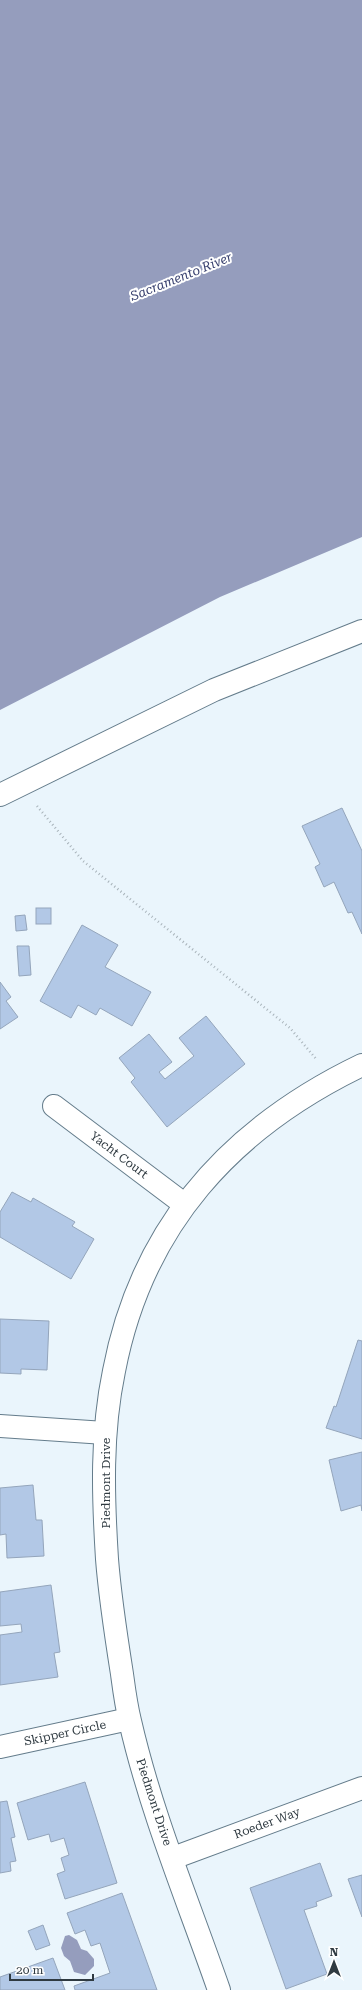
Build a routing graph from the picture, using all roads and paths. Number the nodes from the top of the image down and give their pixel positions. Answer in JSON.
{"nodes":[{"id":1,"x":362,"y":631,"type":"edge"},
{"id":2,"x":20,"y":785,"type":"junction"},
{"id":3,"x":0,"y":795,"type":"edge"},
{"id":4,"x":317,"y":1060,"type":"dead end"},
{"id":5,"x":362,"y":1064,"type":"edge"},
{"id":6,"x":54,"y":1106,"type":"dead end"},
{"id":7,"x":184,"y":1204,"type":"junction"},
{"id":8,"x":0,"y":1426,"type":"edge"},
{"id":9,"x":105,"y":1433,"type":"junction"},
{"id":10,"x":129,"y":1719,"type":"junction"},
{"id":11,"x":0,"y":1747,"type":"edge"},
{"id":12,"x":362,"y":1788,"type":"edge"},
{"id":13,"x":173,"y":1858,"type":"junction"},
{"id":14,"x":219,"y":1990,"type":"edge"}],
"edges":[{"from":1,"to":2,"type":"street"},
{"from":2,"to":3,"type":"street"},
{"from":2,"to":4,"type":"path"},
{"from":5,"to":7,"type":"street","name":"Piedmont Drive"},
{"from":6,"to":7,"type":"street","name":"Yacht Court"},
{"from":7,"to":9,"type":"street","name":"Piedmont Drive"},
{"from":8,"to":9,"type":"street"},
{"from":9,"to":10,"type":"street","name":"Piedmont Drive"},
{"from":10,"to":11,"type":"street","name":"Skipper Circle"},
{"from":10,"to":13,"type":"street","name":"Piedmont Drive"},
{"from":12,"to":13,"type":"street","name":"Roeder Way"},
{"from":13,"to":14,"type":"street","name":"Piedmont Drive"}]}
